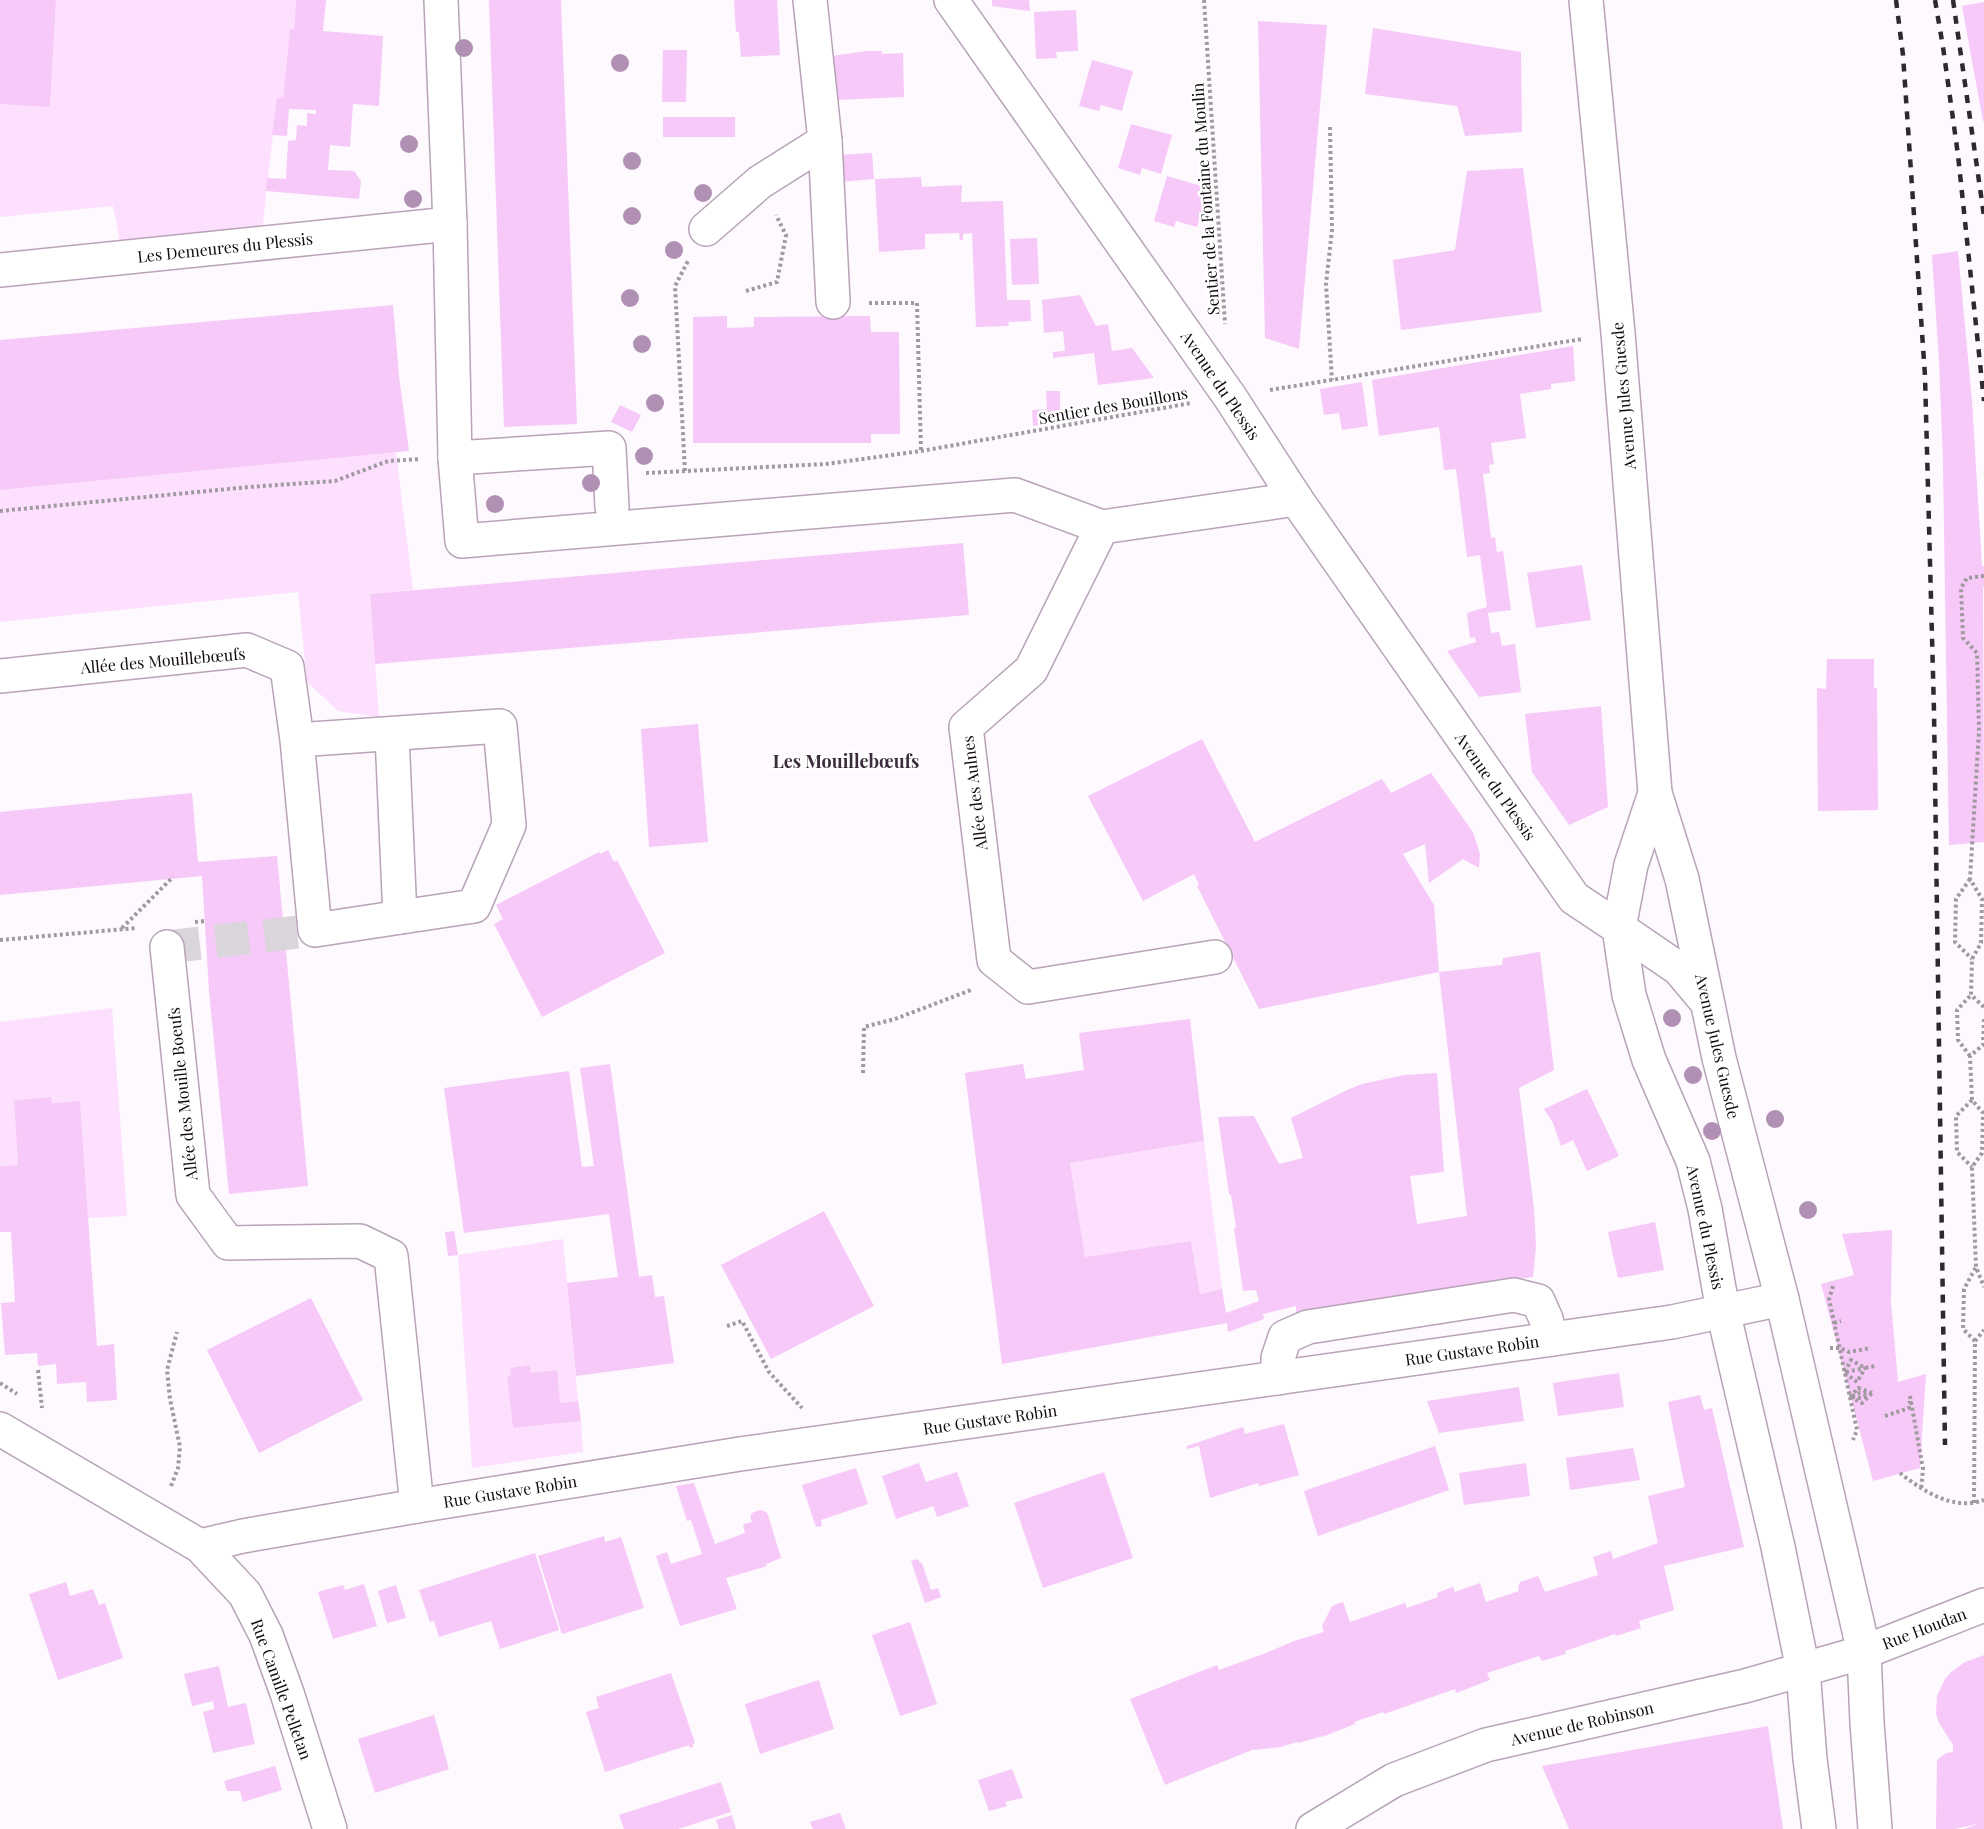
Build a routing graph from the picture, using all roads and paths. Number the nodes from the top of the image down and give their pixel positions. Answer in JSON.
{"nodes":[{"id":1,"x":441,"y":0,"type":"edge"},
{"id":2,"x":810,"y":0,"type":"edge"},
{"id":3,"x":951,"y":0,"type":"edge"},
{"id":4,"x":1204,"y":0,"type":"edge"},
{"id":5,"x":1586,"y":0,"type":"edge"},
{"id":6,"x":1330,"y":127,"type":"dead end"},
{"id":7,"x":825,"y":141,"type":"junction"},
{"id":8,"x":760,"y":182,"type":"junction"},
{"id":9,"x":450,"y":224,"type":"junction"},
{"id":10,"x":706,"y":229,"type":"joint"},
{"id":11,"x":0,"y":270,"type":"edge"},
{"id":12,"x":746,"y":291,"type":"dead end"},
{"id":13,"x":833,"y":302,"type":"joint"},
{"id":14,"x":1226,"y":327,"type":"dead end"},
{"id":15,"x":1618,"y":333,"type":"junction"},
{"id":16,"x":1332,"y":380,"type":"junction"},
{"id":17,"x":1230,"y":397,"type":"junction"},
{"id":18,"x":921,"y":451,"type":"junction"},
{"id":19,"x":455,"y":458,"type":"junction"},
{"id":20,"x":685,"y":471,"type":"junction"},
{"id":21,"x":611,"y":491,"type":"joint"},
{"id":22,"x":1296,"y":500,"type":"junction"},
{"id":23,"x":0,"y":511,"type":"edge"},
{"id":24,"x":1102,"y":527,"type":"junction"},
{"id":25,"x":1984,"y":576,"type":"edge"},
{"id":26,"x":0,"y":676,"type":"edge"},
{"id":27,"x":392,"y":735,"type":"junction"},
{"id":28,"x":297,"y":740,"type":"junction"},
{"id":29,"x":1655,"y":793,"type":"junction"},
{"id":30,"x":173,"y":877,"type":"dead end"},
{"id":31,"x":1970,"y":879,"type":"junction"},
{"id":32,"x":400,"y":917,"type":"junction"},
{"id":33,"x":205,"y":921,"type":"dead end"},
{"id":34,"x":193,"y":922,"type":"dead end"},
{"id":35,"x":1619,"y":928,"type":"junction"},
{"id":36,"x":122,"y":929,"type":"junction"},
{"id":37,"x":156,"y":937,"type":"joint"},
{"id":38,"x":0,"y":940,"type":"edge"},
{"id":39,"x":1215,"y":957,"type":"dead end"},
{"id":40,"x":1972,"y":959,"type":"junction"},
{"id":41,"x":1015,"y":977,"type":"junction"},
{"id":42,"x":1971,"y":994,"type":"junction"},
{"id":43,"x":1706,"y":1001,"type":"junction"},
{"id":44,"x":1984,"y":1007,"type":"edge"},
{"id":45,"x":1984,"y":1019,"type":"edge"},
{"id":46,"x":1970,"y":1056,"type":"junction"},
{"id":47,"x":863,"y":1073,"type":"dead end"},
{"id":48,"x":1972,"y":1100,"type":"junction"},
{"id":49,"x":1972,"y":1167,"type":"junction"},
{"id":50,"x":1976,"y":1268,"type":"junction"},
{"id":51,"x":1833,"y":1286,"type":"dead end"},
{"id":52,"x":1984,"y":1287,"type":"edge"},
{"id":53,"x":1782,"y":1299,"type":"junction"},
{"id":54,"x":1723,"y":1311,"type":"junction"},
{"id":55,"x":1841,"y":1321,"type":"dead end"},
{"id":56,"x":1834,"y":1323,"type":"junction"},
{"id":57,"x":727,"y":1326,"type":"dead end"},
{"id":58,"x":1984,"y":1330,"type":"edge"},
{"id":59,"x":177,"y":1332,"type":"dead end"},
{"id":60,"x":1551,"y":1339,"type":"junction"},
{"id":61,"x":1975,"y":1341,"type":"junction"},
{"id":62,"x":1840,"y":1348,"type":"junction"},
{"id":63,"x":1871,"y":1348,"type":"dead end"},
{"id":64,"x":1826,"y":1349,"type":"dead end"},
{"id":65,"x":1875,"y":1366,"type":"dead end"},
{"id":66,"x":1865,"y":1368,"type":"junction"},
{"id":67,"x":38,"y":1370,"type":"dead end"},
{"id":68,"x":1845,"y":1372,"type":"junction"},
{"id":69,"x":1278,"y":1378,"type":"junction"},
{"id":70,"x":0,"y":1383,"type":"edge"},
{"id":71,"x":1850,"y":1397,"type":"junction"},
{"id":72,"x":26,"y":1398,"type":"dead end"},
{"id":73,"x":795,"y":1399,"type":"dead end"},
{"id":74,"x":34,"y":1404,"type":"dead end"},
{"id":75,"x":1885,"y":1416,"type":"dead end"},
{"id":76,"x":0,"y":1429,"type":"edge"},
{"id":77,"x":1857,"y":1430,"type":"dead end"},
{"id":78,"x":1900,"y":1473,"type":"dead end"},
{"id":79,"x":170,"y":1488,"type":"dead end"},
{"id":80,"x":1921,"y":1490,"type":"junction"},
{"id":81,"x":1984,"y":1500,"type":"edge"},
{"id":82,"x":1974,"y":1503,"type":"junction"},
{"id":83,"x":417,"y":1506,"type":"junction"},
{"id":84,"x":200,"y":1546,"type":"junction"},
{"id":85,"x":1984,"y":1605,"type":"edge"},
{"id":86,"x":1864,"y":1652,"type":"junction"},
{"id":87,"x":1803,"y":1670,"type":"junction"},
{"id":88,"x":330,"y":1829,"type":"edge"},
{"id":89,"x":1313,"y":1829,"type":"edge"},
{"id":90,"x":1819,"y":1829,"type":"edge"},
{"id":91,"x":1875,"y":1829,"type":"edge"}],
"edges":[{"from":1,"to":9,"type":"street"},
{"from":2,"to":7,"type":"street"},
{"from":3,"to":17,"type":"street","name":"Avenue du Plessis"},
{"from":4,"to":14,"type":"path","name":"Sentier de la Fontaine du Moulin"},
{"from":5,"to":15,"type":"street","name":"Avenue Jules Guesde"},
{"from":6,"to":16,"type":"path"},
{"from":7,"to":8,"type":"street"},
{"from":7,"to":13,"type":"street"},
{"from":8,"to":10,"type":"street"},
{"from":8,"to":12,"type":"path"},
{"from":9,"to":11,"type":"street","name":"Les Demeures du Plessis"},
{"from":9,"to":19,"type":"street"},
{"from":10,"to":20,"type":"path"},
{"from":13,"to":18,"type":"path"},
{"from":15,"to":16,"type":"path","name":"Sentier des Bouillons"},
{"from":15,"to":29,"type":"street","name":"Avenue Jules Guesde"},
{"from":16,"to":17,"type":"path","name":"Sentier des Bouillons"},
{"from":17,"to":18,"type":"path","name":"Sentier des Bouillons"},
{"from":17,"to":22,"type":"street","name":"Avenue du Plessis"},
{"from":18,"to":20,"type":"path","name":"Sentier des Bouillons"},
{"from":19,"to":21,"type":"street"},
{"from":19,"to":23,"type":"path"},
{"from":19,"to":24,"type":"street"},
{"from":20,"to":21,"type":"path","name":"Sentier des Bouillons"},
{"from":22,"to":24,"type":"street"},
{"from":22,"to":35,"type":"street","name":"Avenue du Plessis"},
{"from":24,"to":41,"type":"street","name":"Allée des Aulnes"},
{"from":25,"to":31,"type":"path"},
{"from":26,"to":28,"type":"street","name":"Allée des Mouillebœufs"},
{"from":27,"to":28,"type":"street"},
{"from":27,"to":32,"type":"street"},
{"from":27,"to":32,"type":"street"},
{"from":28,"to":32,"type":"street","name":"Allée des Mouillebœufs"},
{"from":29,"to":35,"type":"street","name":"Avenue Jules Guesde"},
{"from":29,"to":43,"type":"street","name":"Avenue Jules Guesde"},
{"from":30,"to":36,"type":"path"},
{"from":31,"to":40,"type":"path"},
{"from":31,"to":40,"type":"path"},
{"from":33,"to":34,"type":"path"},
{"from":35,"to":43,"type":"street"},
{"from":35,"to":54,"type":"street","name":"Avenue du Plessis"},
{"from":36,"to":37,"type":"path"},
{"from":36,"to":38,"type":"path"},
{"from":37,"to":83,"type":"street","name":"Allée des Mouille Boeufs"},
{"from":39,"to":41,"type":"street","name":"Allée des Aulnes"},
{"from":40,"to":42,"type":"path"},
{"from":41,"to":47,"type":"path"},
{"from":42,"to":44,"type":"path"},
{"from":42,"to":46,"type":"path"},
{"from":43,"to":53,"type":"street","name":"Avenue Jules Guesde"},
{"from":45,"to":46,"type":"path"},
{"from":46,"to":48,"type":"path"},
{"from":48,"to":49,"type":"path"},
{"from":48,"to":49,"type":"path"},
{"from":49,"to":50,"type":"path"},
{"from":50,"to":52,"type":"path"},
{"from":50,"to":61,"type":"path"},
{"from":51,"to":56,"type":"path"},
{"from":53,"to":54,"type":"street","name":"Rue Gustave Robin"},
{"from":53,"to":86,"type":"street"},
{"from":54,"to":60,"type":"street","name":"Rue Gustave Robin"},
{"from":54,"to":87,"type":"street","name":"Avenue du Plessis"},
{"from":55,"to":56,"type":"path"},
{"from":56,"to":62,"type":"path"},
{"from":57,"to":73,"type":"path"},
{"from":58,"to":61,"type":"path"},
{"from":59,"to":79,"type":"path"},
{"from":60,"to":69,"type":"street","name":"Rue Gustave Robin"},
{"from":60,"to":69,"type":"street"},
{"from":61,"to":82,"type":"path"},
{"from":62,"to":63,"type":"path"},
{"from":62,"to":64,"type":"path"},
{"from":62,"to":68,"type":"path"},
{"from":65,"to":66,"type":"path"},
{"from":66,"to":68,"type":"path"},
{"from":66,"to":68,"type":"path"},
{"from":66,"to":68,"type":"path"},
{"from":67,"to":74,"type":"path"},
{"from":68,"to":71,"type":"path"},
{"from":69,"to":83,"type":"street","name":"Rue Gustave Robin"},
{"from":70,"to":72,"type":"path"},
{"from":71,"to":71,"type":"path"},
{"from":71,"to":77,"type":"path"},
{"from":75,"to":80,"type":"path"},
{"from":76,"to":84,"type":"street","name":"Rue Camille Pelletan"},
{"from":78,"to":80,"type":"path"},
{"from":80,"to":82,"type":"path"},
{"from":81,"to":82,"type":"path"},
{"from":83,"to":84,"type":"street","name":"Rue Gustave Robin"},
{"from":84,"to":88,"type":"street","name":"Rue Camille Pelletan"},
{"from":85,"to":86,"type":"street","name":"Rue Houdan"},
{"from":86,"to":87,"type":"street","name":"Avenue de Robinson"},
{"from":86,"to":91,"type":"street"},
{"from":87,"to":89,"type":"street","name":"Avenue de Robinson"},
{"from":87,"to":90,"type":"street","name":"Avenue du Plessis"}]}
